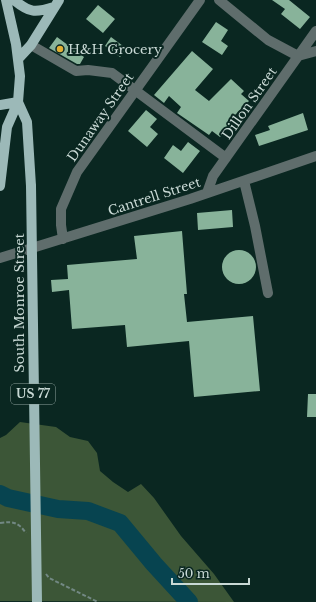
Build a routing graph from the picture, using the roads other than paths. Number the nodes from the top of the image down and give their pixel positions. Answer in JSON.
{"nodes":[{"id":1,"x":6,"y":0,"type":"edge"},
{"id":2,"x":14,"y":0,"type":"edge"},
{"id":3,"x":200,"y":0,"type":"edge"},
{"id":4,"x":219,"y":0,"type":"edge"},
{"id":5,"x":56,"y":3,"type":"edge"},
{"id":6,"x":316,"y":31,"type":"edge"},
{"id":7,"x":31,"y":45,"type":"junction"},
{"id":8,"x":316,"y":51,"type":"edge"},
{"id":9,"x":298,"y":56,"type":"junction"},
{"id":10,"x":18,"y":59,"type":"junction"},
{"id":11,"x":135,"y":89,"type":"junction"},
{"id":12,"x":18,"y":102,"type":"junction"},
{"id":13,"x":0,"y":106,"type":"edge"},
{"id":14,"x":316,"y":156,"type":"edge"},
{"id":15,"x":226,"y":158,"type":"junction"},
{"id":16,"x":244,"y":181,"type":"junction"},
{"id":17,"x":0,"y":186,"type":"edge"},
{"id":18,"x":207,"y":193,"type":"junction"},
{"id":19,"x":63,"y":239,"type":"junction"},
{"id":20,"x":0,"y":258,"type":"edge"},
{"id":21,"x":268,"y":293,"type":"dead end"},
{"id":22,"x":37,"y":602,"type":"edge"}],
"edges":[{"from":1,"to":10,"type":"main road","number":"US 77"},
{"from":2,"to":5,"type":"main road"},
{"from":3,"to":11,"type":"street","name":"Dunaway Street"},
{"from":4,"to":9,"type":"street"},
{"from":5,"to":7,"type":"main road"},
{"from":6,"to":9,"type":"street","name":"Dillon Street"},
{"from":7,"to":10,"type":"main road"},
{"from":7,"to":11,"type":"street"},
{"from":8,"to":9,"type":"street"},
{"from":9,"to":15,"type":"street","name":"Dillon Street"},
{"from":10,"to":12,"type":"main road","number":"US 77"},
{"from":11,"to":15,"type":"street"},
{"from":11,"to":19,"type":"street","name":"Dunaway Street"},
{"from":12,"to":13,"type":"main road"},
{"from":12,"to":17,"type":"main road","number":"US 77"},
{"from":12,"to":22,"type":"main road","name":"South Monroe Street","number":"US 77","bridge":true},
{"from":14,"to":16,"type":"street","name":"Cantrell Street"},
{"from":15,"to":18,"type":"street","name":"Dillon Street"},
{"from":16,"to":18,"type":"street","name":"Cantrell Street"},
{"from":16,"to":21,"type":"street"},
{"from":18,"to":19,"type":"street","name":"Cantrell Street"},
{"from":19,"to":20,"type":"street","name":"Cantrell Street"}]}
